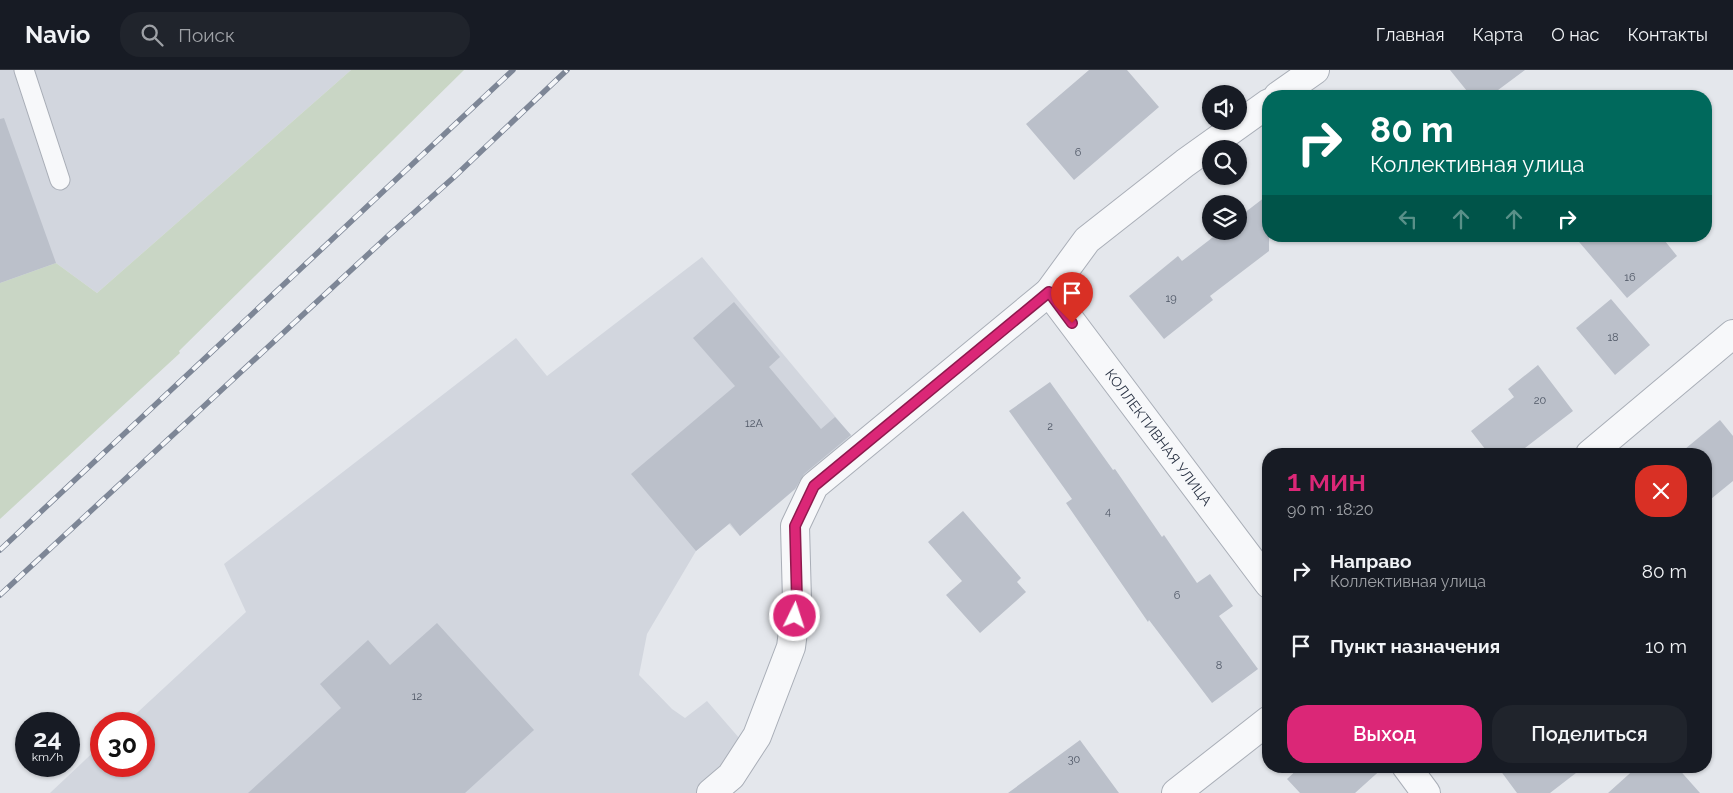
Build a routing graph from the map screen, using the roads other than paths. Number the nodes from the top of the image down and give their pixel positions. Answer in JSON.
{"nodes":[{"id":1,"x":24,"y":70,"type":"edge"},
{"id":2,"x":1315,"y":70,"type":"edge"},
{"id":3,"x":1287,"y":90,"type":"edge"},
{"id":4,"x":1262,"y":108,"type":"edge"},
{"id":5,"x":60,"y":180,"type":"dead end"},
{"id":6,"x":1049,"y":292,"type":"junction"},
{"id":7,"x":1733,"y":334,"type":"edge"},
{"id":8,"x":1597,"y":448,"type":"edge"},
{"id":9,"x":1262,"y":575,"type":"edge"},
{"id":10,"x":1262,"y":725,"type":"edge"},
{"id":11,"x":1411,"y":773,"type":"edge"},
{"id":12,"x":711,"y":793,"type":"edge"},
{"id":13,"x":1176,"y":793,"type":"edge"},
{"id":14,"x":1426,"y":793,"type":"edge"}],
"edges":[{"from":1,"to":5,"type":"lane"},
{"from":2,"to":3,"type":"street"},
{"from":4,"to":6,"type":"street"},
{"from":6,"to":9,"type":"street","name":"КОЛЛЕКТИВНАЯ УЛИЦА"},
{"from":6,"to":12,"type":"street"},
{"from":7,"to":8,"type":"street"},
{"from":10,"to":13,"type":"street"},
{"from":11,"to":14,"type":"street"}]}
